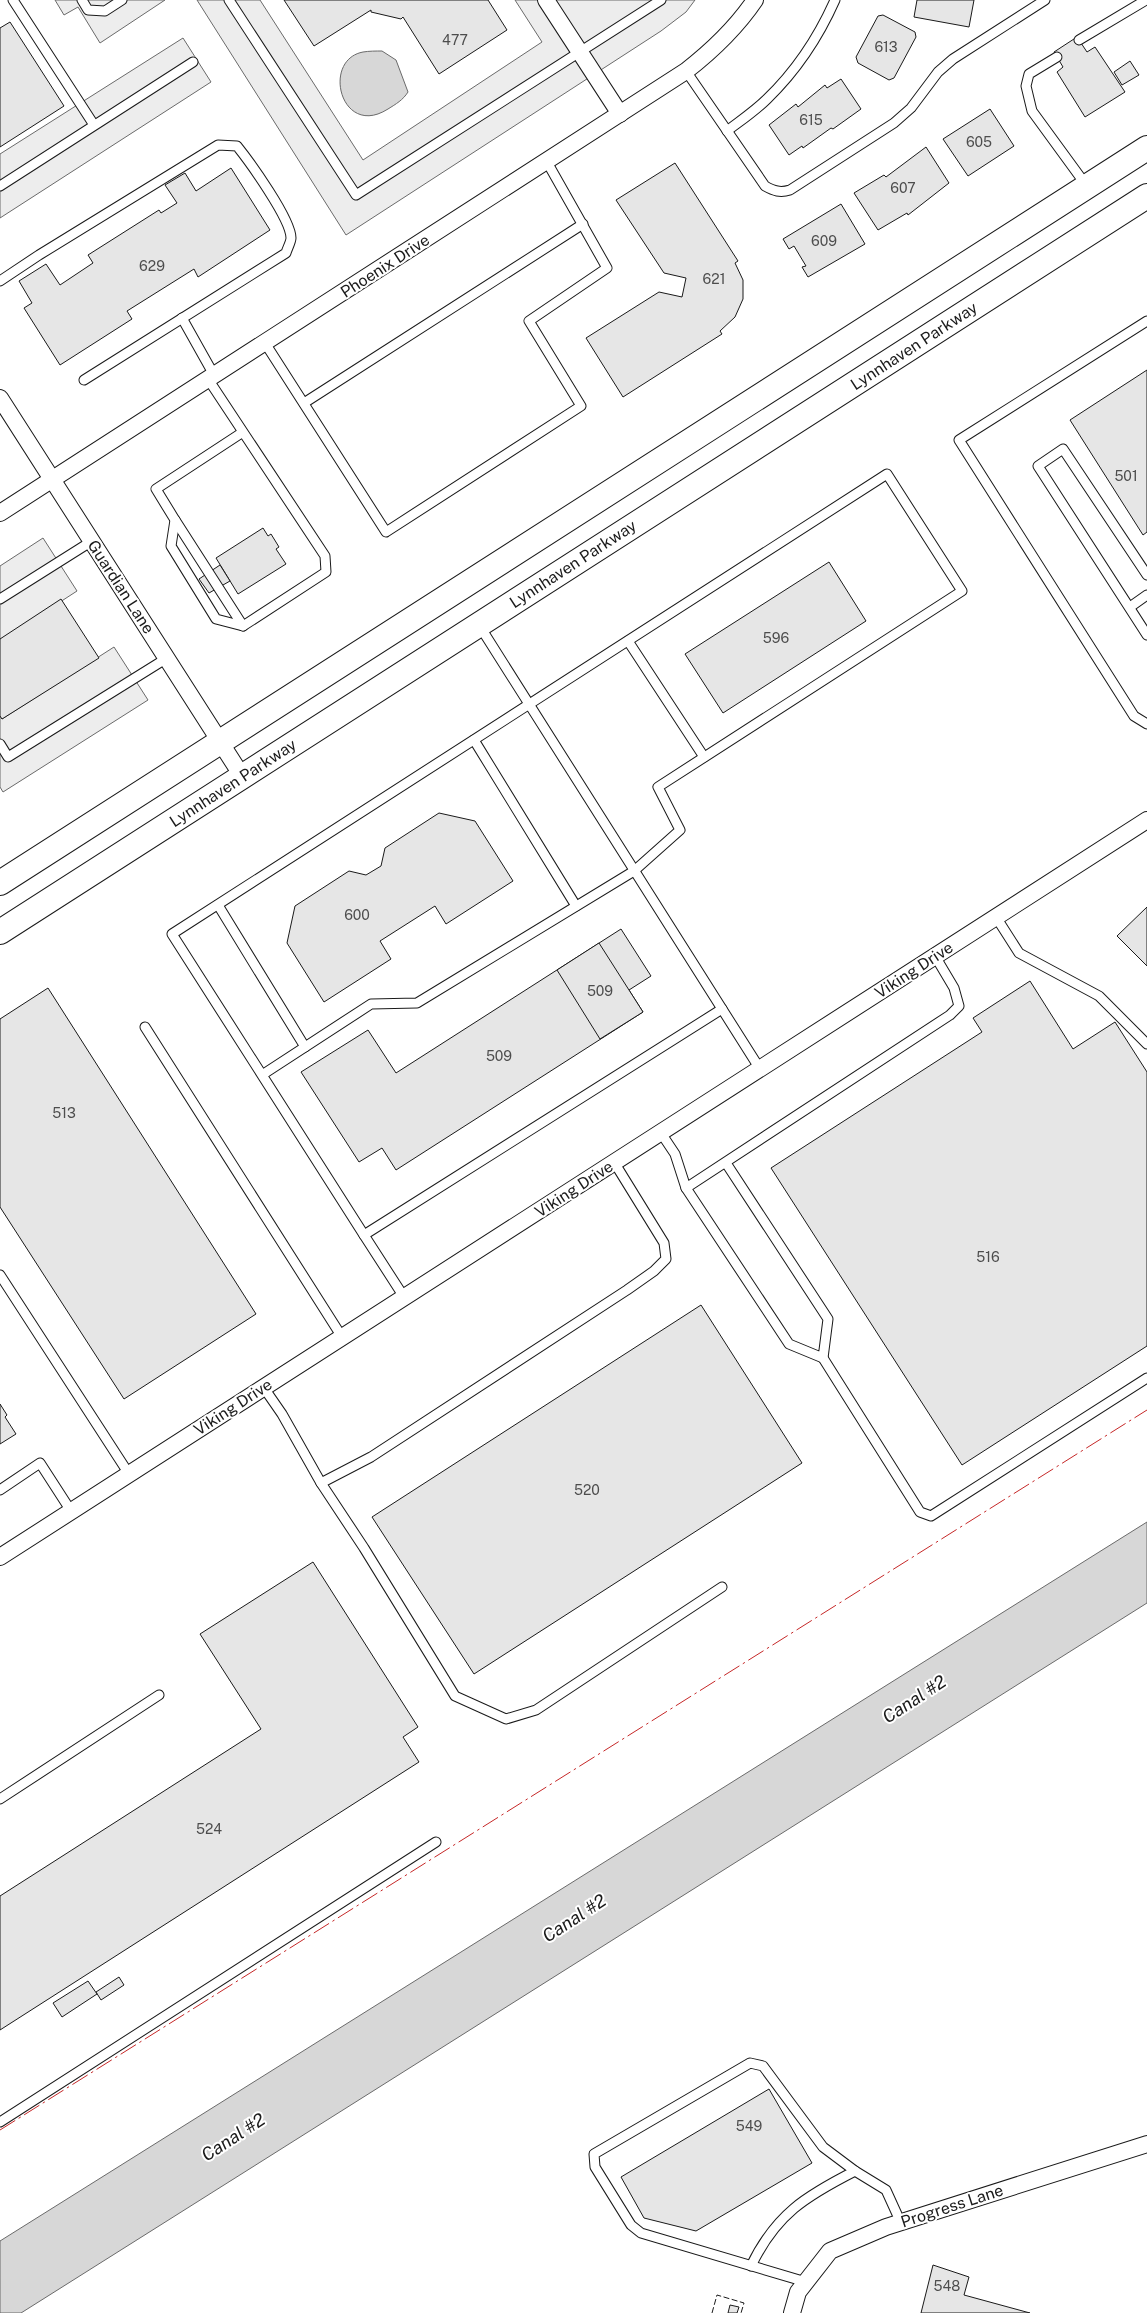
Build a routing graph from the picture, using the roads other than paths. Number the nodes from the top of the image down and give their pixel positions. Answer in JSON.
{"nodes":[{"id":1,"x":13,"y":0,"type":"edge"},
{"id":2,"x":82,"y":0,"type":"edge"},
{"id":3,"x":122,"y":0,"type":"edge"},
{"id":4,"x":229,"y":0,"type":"edge"},
{"id":5,"x":546,"y":0,"type":"edge"},
{"id":6,"x":661,"y":0,"type":"edge"},
{"id":7,"x":755,"y":0,"type":"edge"},
{"id":8,"x":835,"y":0,"type":"edge"},
{"id":9,"x":1045,"y":0,"type":"edge"},
{"id":10,"x":1146,"y":0,"type":"edge"},
{"id":11,"x":1080,"y":40,"type":"dead end"},
{"id":12,"x":581,"y":53,"type":"junction"},
{"id":13,"x":1057,"y":57,"type":"dead end"},
{"id":14,"x":193,"y":62,"type":"dead end"},
{"id":15,"x":686,"y":71,"type":"junction"},
{"id":16,"x":620,"y":114,"type":"junction"},
{"id":17,"x":94,"y":126,"type":"junction"},
{"id":18,"x":727,"y":132,"type":"junction"},
{"id":19,"x":1147,"y":148,"type":"edge"},
{"id":20,"x":547,"y":162,"type":"junction"},
{"id":21,"x":0,"y":186,"type":"edge"},
{"id":22,"x":1087,"y":186,"type":"junction"},
{"id":23,"x":1147,"y":196,"type":"edge"},
{"id":24,"x":583,"y":224,"type":"junction"},
{"id":25,"x":0,"y":281,"type":"edge"},
{"id":26,"x":182,"y":318,"type":"junction"},
{"id":27,"x":1147,"y":321,"type":"edge"},
{"id":28,"x":265,"y":343,"type":"junction"},
{"id":29,"x":211,"y":377,"type":"junction"},
{"id":30,"x":84,"y":380,"type":"dead end"},
{"id":31,"x":0,"y":398,"type":"edge"},
{"id":32,"x":304,"y":404,"type":"junction"},
{"id":33,"x":243,"y":432,"type":"junction"},
{"id":34,"x":52,"y":479,"type":"junction"},
{"id":35,"x":0,"y":512,"type":"edge"},
{"id":36,"x":175,"y":520,"type":"junction"},
{"id":37,"x":92,"y":541,"type":"junction"},
{"id":38,"x":1147,"y":575,"type":"edge"},
{"id":39,"x":1147,"y":595,"type":"edge"},
{"id":40,"x":0,"y":599,"type":"edge"},
{"id":41,"x":1130,"y":607,"type":"junction"},
{"id":42,"x":478,"y":625,"type":"junction"},
{"id":43,"x":242,"y":626,"type":"junction"},
{"id":44,"x":1147,"y":635,"type":"edge"},
{"id":45,"x":628,"y":641,"type":"junction"},
{"id":46,"x":167,"y":658,"type":"junction"},
{"id":47,"x":529,"y":705,"type":"junction"},
{"id":48,"x":1147,"y":724,"type":"edge"},
{"id":49,"x":474,"y":740,"type":"junction"},
{"id":50,"x":221,"y":742,"type":"junction"},
{"id":51,"x":0,"y":744,"type":"edge"},
{"id":52,"x":704,"y":757,"type":"junction"},
{"id":53,"x":242,"y":776,"type":"junction"},
{"id":54,"x":1147,"y":820,"type":"edge"},
{"id":55,"x":634,"y":871,"type":"junction"},
{"id":56,"x":0,"y":883,"type":"edge"},
{"id":57,"x":218,"y":905,"type":"junction"},
{"id":58,"x":576,"y":906,"type":"junction"},
{"id":59,"x":996,"y":917,"type":"junction"},
{"id":60,"x":0,"y":932,"type":"edge"},
{"id":61,"x":935,"y":956,"type":"junction"},
{"id":62,"x":722,"y":1009,"type":"junction"},
{"id":63,"x":145,"y":1028,"type":"dead end"},
{"id":64,"x":1147,"y":1044,"type":"edge"},
{"id":65,"x":305,"y":1047,"type":"junction"},
{"id":66,"x":760,"y":1069,"type":"junction"},
{"id":67,"x":262,"y":1075,"type":"junction"},
{"id":68,"x":661,"y":1133,"type":"junction"},
{"id":69,"x":614,"y":1162,"type":"junction"},
{"id":70,"x":726,"y":1163,"type":"junction"},
{"id":71,"x":686,"y":1188,"type":"junction"},
{"id":72,"x":364,"y":1235,"type":"junction"},
{"id":73,"x":0,"y":1275,"type":"edge"},
{"id":74,"x":404,"y":1298,"type":"junction"},
{"id":75,"x":342,"y":1337,"type":"junction"},
{"id":76,"x":823,"y":1358,"type":"junction"},
{"id":77,"x":1147,"y":1378,"type":"edge"},
{"id":78,"x":264,"y":1388,"type":"junction"},
{"id":79,"x":129,"y":1474,"type":"junction"},
{"id":80,"x":321,"y":1483,"type":"junction"},
{"id":81,"x":0,"y":1490,"type":"edge"},
{"id":82,"x":71,"y":1511,"type":"junction"},
{"id":83,"x":0,"y":1557,"type":"edge"},
{"id":84,"x":722,"y":1587,"type":"dead end"},
{"id":85,"x":159,"y":1695,"type":"dead end"},
{"id":86,"x":0,"y":1799,"type":"edge"},
{"id":87,"x":436,"y":1842,"type":"dead end"},
{"id":88,"x":0,"y":2122,"type":"edge"},
{"id":89,"x":1147,"y":2144,"type":"edge"},
{"id":90,"x":855,"y":2171,"type":"junction"},
{"id":91,"x":901,"y":2223,"type":"junction"},
{"id":92,"x":751,"y":2266,"type":"junction"},
{"id":93,"x":806,"y":2282,"type":"junction"},
{"id":94,"x":792,"y":2313,"type":"edge"}],
"edges":[{"from":1,"to":17,"type":"lane"},
{"from":2,"to":3,"type":"lane"},
{"from":4,"to":12,"type":"lane"},
{"from":5,"to":12,"type":"street"},
{"from":6,"to":12,"type":"lane"},
{"from":7,"to":15,"type":"street","name":"Phoenix Drive"},
{"from":8,"to":18,"type":"lane"},
{"from":9,"to":18,"type":"lane"},
{"from":10,"to":11,"type":"lane"},
{"from":12,"to":16,"type":"street"},
{"from":13,"to":22,"type":"lane"},
{"from":14,"to":17,"type":"lane"},
{"from":15,"to":16,"type":"street","name":"Phoenix Drive"},
{"from":15,"to":18,"type":"lane"},
{"from":16,"to":20,"type":"street","name":"Phoenix Drive"},
{"from":17,"to":21,"type":"lane"},
{"from":19,"to":22,"type":"main road"},
{"from":20,"to":24,"type":"lane"},
{"from":20,"to":28,"type":"street","name":"Phoenix Drive"},
{"from":22,"to":50,"type":"main road"},
{"from":23,"to":42,"type":"main road","name":"Lynnhaven Parkway"},
{"from":24,"to":32,"type":"lane"},
{"from":24,"to":32,"type":"lane"},
{"from":25,"to":26,"type":"lane"},
{"from":26,"to":29,"type":"lane"},
{"from":26,"to":30,"type":"lane"},
{"from":27,"to":48,"type":"lane"},
{"from":28,"to":29,"type":"street","name":"Phoenix Drive"},
{"from":28,"to":32,"type":"lane"},
{"from":29,"to":33,"type":"lane"},
{"from":29,"to":34,"type":"street","name":"Phoenix Drive"},
{"from":31,"to":34,"type":"street","name":"Guardian Lane"},
{"from":33,"to":36,"type":"lane"},
{"from":33,"to":43,"type":"lane"},
{"from":34,"to":35,"type":"street","name":"Phoenix Drive"},
{"from":34,"to":37,"type":"street","name":"Guardian Lane"},
{"from":36,"to":43,"type":"lane"},
{"from":36,"to":43,"type":"lane"},
{"from":37,"to":40,"type":"lane"},
{"from":37,"to":46,"type":"street","name":"Guardian Lane"},
{"from":38,"to":41,"type":"lane"},
{"from":39,"to":41,"type":"lane"},
{"from":41,"to":44,"type":"lane"},
{"from":42,"to":47,"type":"lane"},
{"from":42,"to":53,"type":"main road","name":"Lynnhaven Parkway"},
{"from":45,"to":47,"type":"lane"},
{"from":45,"to":52,"type":"lane"},
{"from":45,"to":52,"type":"lane"},
{"from":46,"to":50,"type":"street","name":"Guardian Lane"},
{"from":46,"to":51,"type":"lane"},
{"from":47,"to":49,"type":"lane"},
{"from":47,"to":55,"type":"lane"},
{"from":49,"to":57,"type":"lane"},
{"from":49,"to":58,"type":"lane"},
{"from":50,"to":53,"type":"street","name":"Guardian Lane"},
{"from":50,"to":56,"type":"main road"},
{"from":52,"to":55,"type":"lane"},
{"from":53,"to":60,"type":"main road","name":"Lynnhaven Parkway"},
{"from":54,"to":59,"type":"street","name":"Viking Drive"},
{"from":55,"to":58,"type":"lane"},
{"from":55,"to":62,"type":"lane"},
{"from":57,"to":65,"type":"lane"},
{"from":57,"to":67,"type":"lane"},
{"from":58,"to":65,"type":"lane"},
{"from":59,"to":61,"type":"street","name":"Viking Drive"},
{"from":59,"to":64,"type":"lane"},
{"from":61,"to":66,"type":"street","name":"Viking Drive"},
{"from":61,"to":70,"type":"lane"},
{"from":62,"to":66,"type":"lane"},
{"from":62,"to":72,"type":"lane"},
{"from":63,"to":75,"type":"lane"},
{"from":65,"to":67,"type":"lane"},
{"from":66,"to":68,"type":"street","name":"Viking Drive"},
{"from":67,"to":72,"type":"lane"},
{"from":68,"to":69,"type":"street","name":"Viking Drive"},
{"from":68,"to":71,"type":"lane"},
{"from":69,"to":74,"type":"street","name":"Viking Drive"},
{"from":69,"to":80,"type":"lane"},
{"from":70,"to":71,"type":"lane"},
{"from":70,"to":76,"type":"lane"},
{"from":71,"to":76,"type":"lane"},
{"from":72,"to":74,"type":"lane"},
{"from":73,"to":79,"type":"lane"},
{"from":74,"to":75,"type":"street","name":"Viking Drive"},
{"from":75,"to":78,"type":"street","name":"Viking Drive"},
{"from":76,"to":77,"type":"lane"},
{"from":78,"to":79,"type":"street","name":"Viking Drive"},
{"from":78,"to":80,"type":"lane"},
{"from":79,"to":82,"type":"street","name":"Viking Drive"},
{"from":80,"to":84,"type":"lane"},
{"from":81,"to":82,"type":"lane"},
{"from":82,"to":83,"type":"street","name":"Viking Drive"},
{"from":85,"to":86,"type":"lane"},
{"from":87,"to":88,"type":"lane"},
{"from":89,"to":91,"type":"street","name":"Progress Lane"},
{"from":90,"to":91,"type":"lane"},
{"from":90,"to":92,"type":"lane"},
{"from":90,"to":92,"type":"lane"},
{"from":91,"to":93,"type":"street","name":"Progress Lane"},
{"from":92,"to":93,"type":"lane"},
{"from":93,"to":94,"type":"street","name":"Progress Lane"}]}
